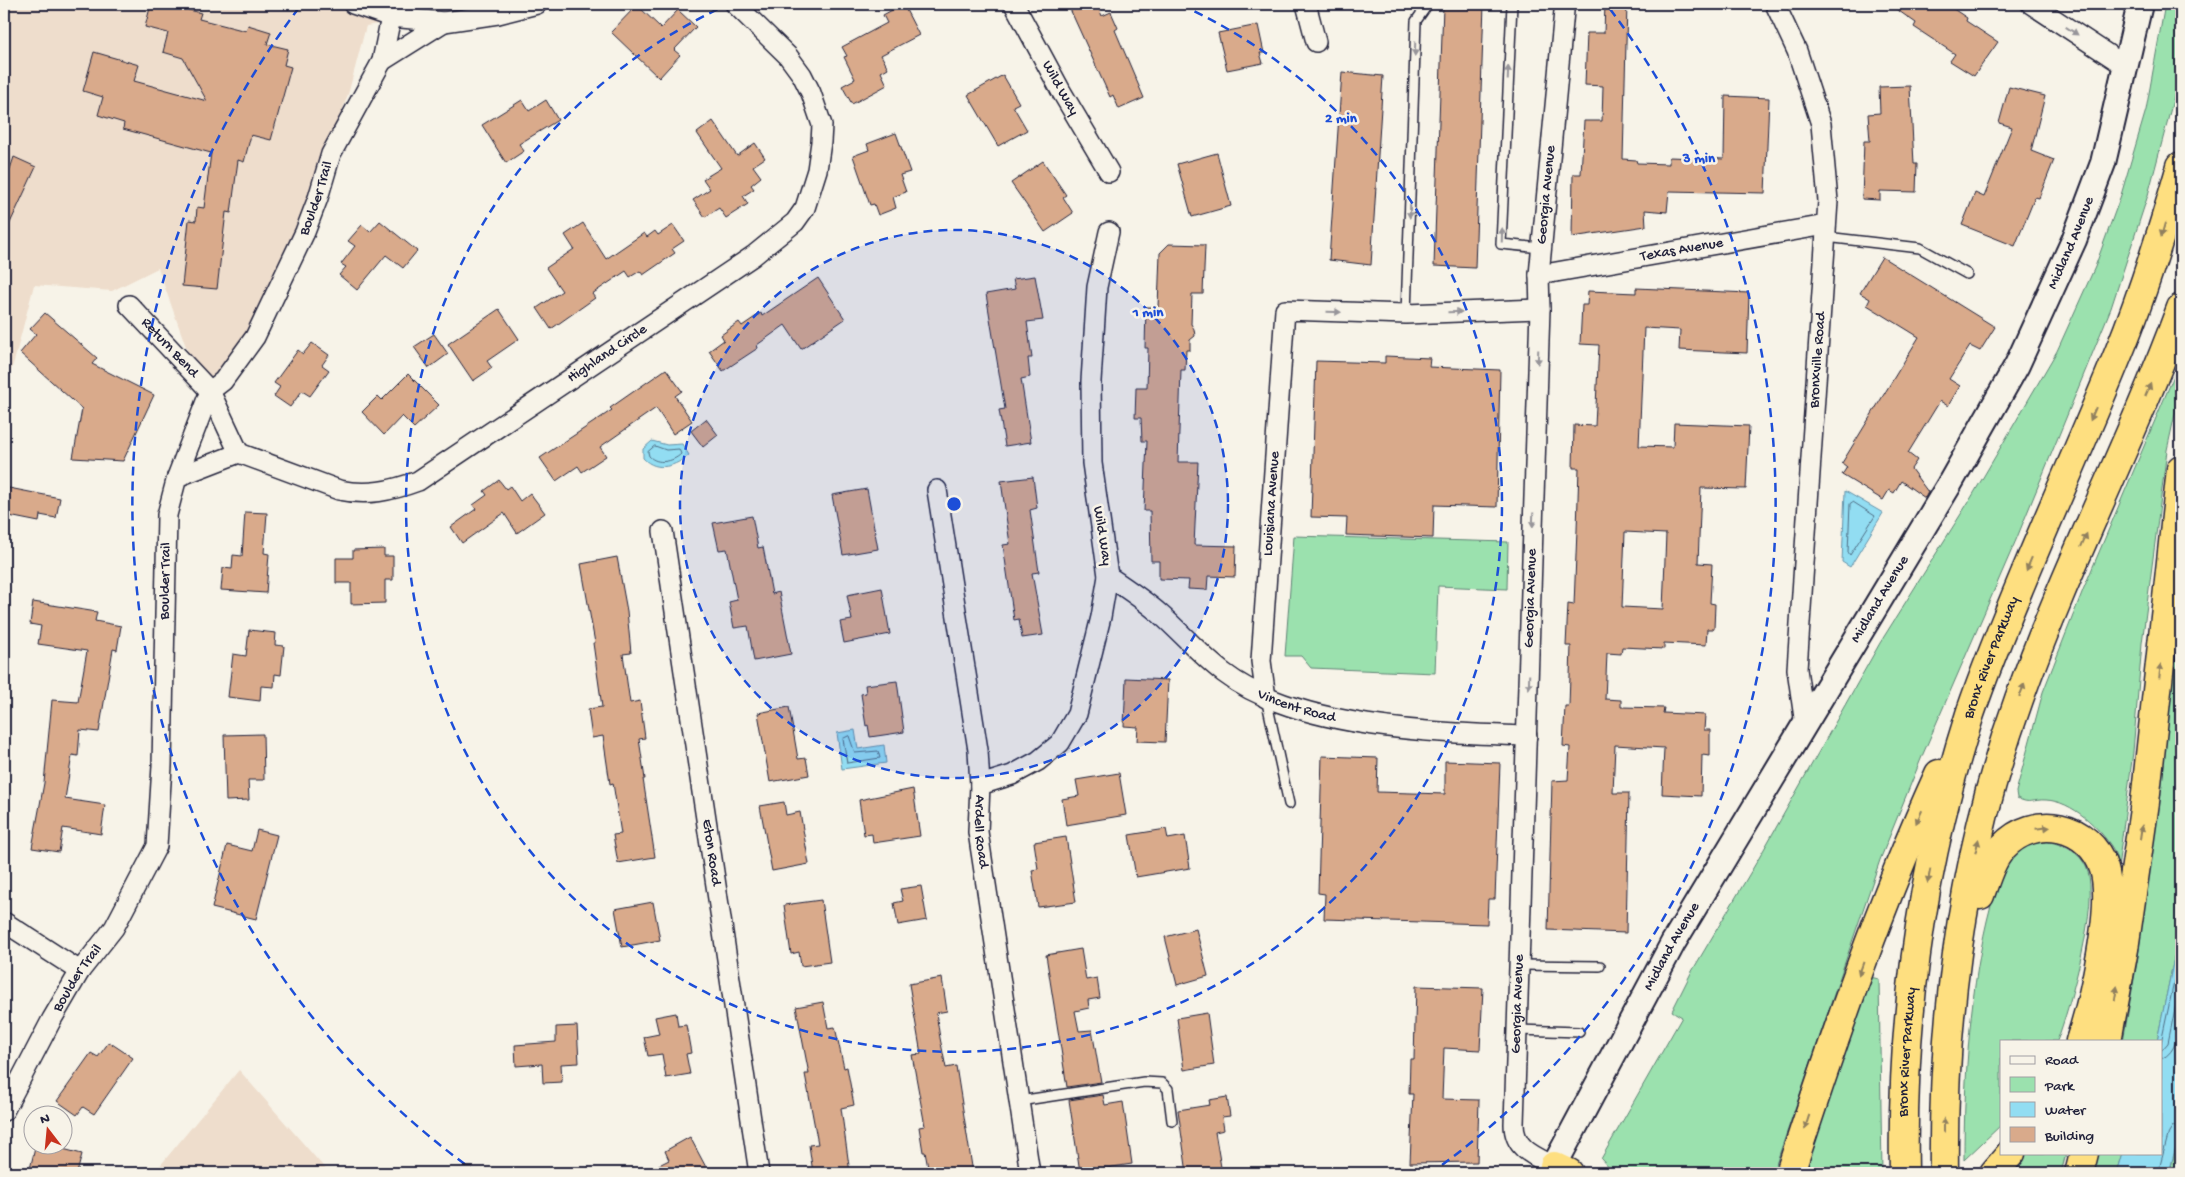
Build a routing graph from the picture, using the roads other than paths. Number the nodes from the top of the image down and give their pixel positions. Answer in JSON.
{"nodes":[{"id":1,"x":352,"y":4,"type":"edge"},
{"id":2,"x":537,"y":4,"type":"edge"},
{"id":3,"x":735,"y":4,"type":"edge"},
{"id":4,"x":1014,"y":4,"type":"edge"},
{"id":5,"x":1306,"y":4,"type":"edge"},
{"id":6,"x":1428,"y":4,"type":"edge"},
{"id":7,"x":1512,"y":4,"type":"edge"},
{"id":8,"x":1774,"y":4,"type":"edge"},
{"id":9,"x":2031,"y":4,"type":"edge"},
{"id":10,"x":2140,"y":4,"type":"edge"},
{"id":11,"x":1564,"y":11,"type":"dead end"},
{"id":12,"x":391,"y":17,"type":"junction"},
{"id":13,"x":444,"y":22,"type":"junction"},
{"id":14,"x":1316,"y":42,"type":"dead end"},
{"id":15,"x":382,"y":61,"type":"junction"},
{"id":16,"x":2126,"y":67,"type":"junction"},
{"id":17,"x":2181,"y":166,"type":"edge"},
{"id":18,"x":1110,"y":172,"type":"dead end"},
{"id":19,"x":1826,"y":231,"type":"junction"},
{"id":20,"x":1109,"y":232,"type":"dead end"},
{"id":21,"x":1541,"y":248,"type":"junction"},
{"id":22,"x":1968,"y":274,"type":"dead end"},
{"id":23,"x":1539,"y":275,"type":"junction"},
{"id":24,"x":129,"y":305,"type":"dead end"},
{"id":25,"x":2181,"y":308,"type":"edge"},
{"id":26,"x":1540,"y":309,"type":"junction"},
{"id":27,"x":1406,"y":314,"type":"junction"},
{"id":28,"x":210,"y":391,"type":"junction"},
{"id":29,"x":239,"y":453,"type":"junction"},
{"id":30,"x":2181,"y":469,"type":"edge"},
{"id":31,"x":178,"y":477,"type":"junction"},
{"id":32,"x":936,"y":490,"type":"dead end"},
{"id":33,"x":663,"y":531,"type":"dead end"},
{"id":34,"x":1108,"y":576,"type":"junction"},
{"id":35,"x":1983,"y":677,"type":"junction"},
{"id":36,"x":1266,"y":698,"type":"junction"},
{"id":37,"x":1805,"y":725,"type":"junction"},
{"id":38,"x":1527,"y":736,"type":"junction"},
{"id":39,"x":980,"y":785,"type":"junction"},
{"id":40,"x":1289,"y":804,"type":"dead end"},
{"id":41,"x":4,"y":922,"type":"edge"},
{"id":42,"x":1520,"y":965,"type":"junction"},
{"id":43,"x":1600,"y":966,"type":"dead end"},
{"id":44,"x":80,"y":971,"type":"junction"},
{"id":45,"x":1953,"y":980,"type":"junction"},
{"id":46,"x":1517,"y":1030,"type":"junction"},
{"id":47,"x":1579,"y":1032,"type":"dead end"},
{"id":48,"x":2080,"y":1040,"type":"edge"},
{"id":49,"x":2107,"y":1040,"type":"edge"},
{"id":50,"x":1019,"y":1101,"type":"junction"},
{"id":51,"x":4,"y":1111,"type":"edge"},
{"id":52,"x":1172,"y":1122,"type":"dead end"},
{"id":53,"x":2010,"y":1154,"type":"edge"},
{"id":54,"x":2084,"y":1154,"type":"edge"},
{"id":55,"x":1561,"y":1170,"type":"edge"},
{"id":56,"x":760,"y":1173,"type":"edge"},
{"id":57,"x":1030,"y":1173,"type":"edge"},
{"id":58,"x":1790,"y":1173,"type":"edge"},
{"id":59,"x":1904,"y":1173,"type":"edge"},
{"id":60,"x":1944,"y":1173,"type":"edge"},
{"id":61,"x":1994,"y":1173,"type":"edge"},
{"id":62,"x":2079,"y":1173,"type":"edge"}],
"edges":[{"from":1,"to":12,"type":"street"},
{"from":2,"to":13,"type":"street","name":"Boulder Trail"},
{"from":3,"to":29,"type":"street","name":"Highland Circle"},
{"from":4,"to":18,"type":"street","name":"Wild Way"},
{"from":5,"to":14,"type":"street"},
{"from":6,"to":27,"type":"lane","one_way":true},
{"from":21,"to":7,"type":"lane","one_way":true},
{"from":8,"to":19,"type":"street","name":"Bronxville Road"},
{"from":9,"to":16,"type":"street","one_way":true},
{"from":10,"to":16,"type":"street","name":"Midland Avenue"},
{"from":11,"to":21,"type":"street","name":"Georgia Avenue"},
{"from":12,"to":13,"type":"street","name":"Boulder Trail"},
{"from":12,"to":15,"type":"street","name":"Boulder Trail"},
{"from":13,"to":15,"type":"street","name":"Boulder Trail"},
{"from":15,"to":28,"type":"street","name":"Boulder Trail"},
{"from":16,"to":37,"type":"street","name":"Midland Avenue"},
{"from":17,"to":35,"type":"highway","name":"Bronx River Parkway","one_way":true},
{"from":19,"to":22,"type":"lane"},
{"from":19,"to":23,"type":"street","name":"Texas Avenue"},
{"from":19,"to":37,"type":"street","name":"Bronxville Road"},
{"from":20,"to":34,"type":"street","name":"Wild Way"},
{"from":21,"to":23,"type":"street","name":"Georgia Avenue"},
{"from":23,"to":26,"type":"street","name":"Georgia Avenue"},
{"from":24,"to":28,"type":"street","name":"Return Bend"},
{"from":45,"to":25,"type":"highway","one_way":true},
{"from":27,"to":26,"type":"street","one_way":true},
{"from":26,"to":38,"type":"street","name":"Georgia Avenue","one_way":true},
{"from":36,"to":27,"type":"street","name":"Louisiana Avenue","one_way":true},
{"from":28,"to":29,"type":"street","name":"Return Bend"},
{"from":28,"to":31,"type":"street","name":"Boulder Trail"},
{"from":29,"to":31,"type":"street"},
{"from":49,"to":30,"type":"highway","one_way":true},
{"from":31,"to":44,"type":"street","name":"Boulder Trail"},
{"from":32,"to":39,"type":"street","name":"Ardell Road"},
{"from":33,"to":56,"type":"street","name":"Eton Road"},
{"from":34,"to":36,"type":"street","name":"Vincent Road"},
{"from":34,"to":39,"type":"street","name":"Wild Way"},
{"from":35,"to":58,"type":"highway","one_way":true},
{"from":35,"to":59,"type":"highway","name":"Bronx River Parkway","one_way":true},
{"from":36,"to":38,"type":"street","name":"Vincent Road"},
{"from":36,"to":40,"type":"lane"},
{"from":37,"to":55,"type":"street","name":"Midland Avenue"},
{"from":38,"to":42,"type":"street","name":"Georgia Avenue"},
{"from":39,"to":50,"type":"street","name":"Ardell Road"},
{"from":41,"to":44,"type":"street"},
{"from":42,"to":43,"type":"lane"},
{"from":42,"to":46,"type":"street","name":"Georgia Avenue"},
{"from":44,"to":51,"type":"street","name":"Boulder Trail"},
{"from":45,"to":48,"type":"highway","one_way":true},
{"from":60,"to":45,"type":"highway","one_way":true},
{"from":46,"to":47,"type":"lane"},
{"from":46,"to":55,"type":"street","name":"Georgia Avenue"},
{"from":50,"to":52,"type":"lane"},
{"from":50,"to":57,"type":"street","name":"Ardell Road"},
{"from":53,"to":61,"type":"highway"},
{"from":54,"to":62,"type":"highway"}]}
